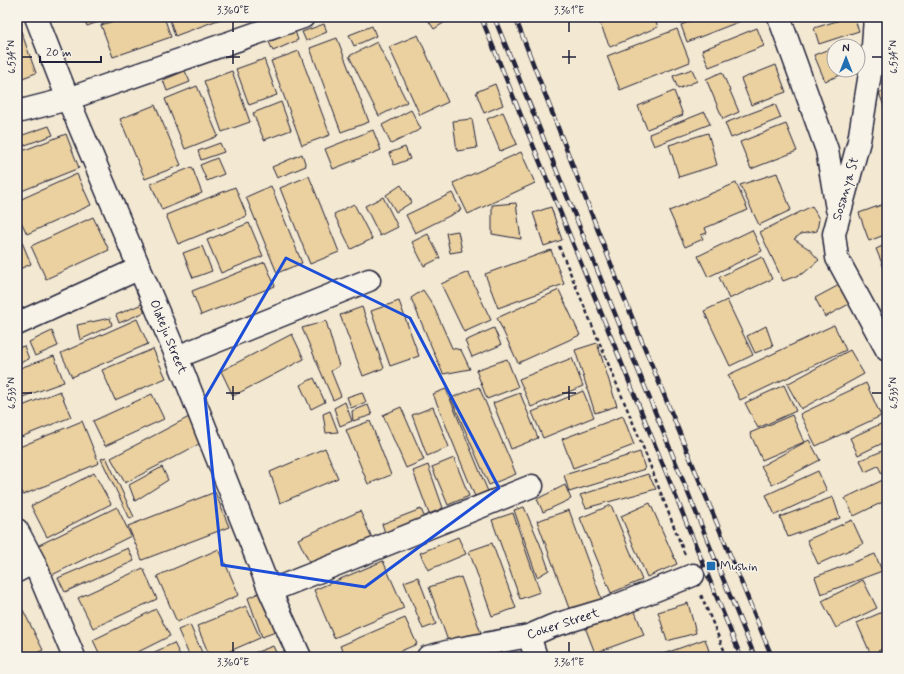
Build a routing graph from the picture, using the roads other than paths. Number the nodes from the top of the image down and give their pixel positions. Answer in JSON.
{"nodes":[{"id":1,"x":36,"y":17,"type":"edge"},
{"id":2,"x":304,"y":17,"type":"edge"},
{"id":3,"x":779,"y":17,"type":"edge"},
{"id":4,"x":875,"y":17,"type":"edge"},
{"id":5,"x":68,"y":99,"type":"junction"},
{"id":6,"x":17,"y":112,"type":"edge"},
{"id":7,"x":838,"y":214,"type":"junction"},
{"id":8,"x":140,"y":268,"type":"junction"},
{"id":9,"x":369,"y":280,"type":"dead end"},
{"id":10,"x":17,"y":324,"type":"edge"},
{"id":11,"x":887,"y":350,"type":"edge"},
{"id":12,"x":177,"y":357,"type":"junction"},
{"id":13,"x":532,"y":486,"type":"dead end"},
{"id":14,"x":17,"y":530,"type":"edge"},
{"id":15,"x":26,"y":567,"type":"edge"},
{"id":16,"x":693,"y":575,"type":"road end"},
{"id":17,"x":270,"y":591,"type":"junction"},
{"id":18,"x":529,"y":636,"type":"junction"},
{"id":19,"x":74,"y":657,"type":"edge"},
{"id":20,"x":300,"y":657,"type":"edge"},
{"id":21,"x":428,"y":657,"type":"edge"},
{"id":22,"x":536,"y":657,"type":"edge"}],
"edges":[{"from":1,"to":5,"type":"street","name":"Olateju Street"},
{"from":2,"to":5,"type":"street"},
{"from":3,"to":7,"type":"street"},
{"from":4,"to":7,"type":"street","name":"Sosanya St"},
{"from":5,"to":6,"type":"street"},
{"from":5,"to":8,"type":"street","name":"Olateju Street"},
{"from":7,"to":11,"type":"street","name":"Sosanya St"},
{"from":8,"to":10,"type":"street"},
{"from":8,"to":12,"type":"street","name":"Olateju Street"},
{"from":9,"to":12,"type":"street"},
{"from":12,"to":17,"type":"street","name":"Olateju Street"},
{"from":13,"to":17,"type":"street"},
{"from":14,"to":15,"type":"street"},
{"from":15,"to":19,"type":"street"},
{"from":16,"to":18,"type":"street","name":"Coker Street"},
{"from":17,"to":20,"type":"street","name":"Olateju Street"},
{"from":18,"to":21,"type":"street","name":"Coker Street"},
{"from":18,"to":22,"type":"street"}]}
